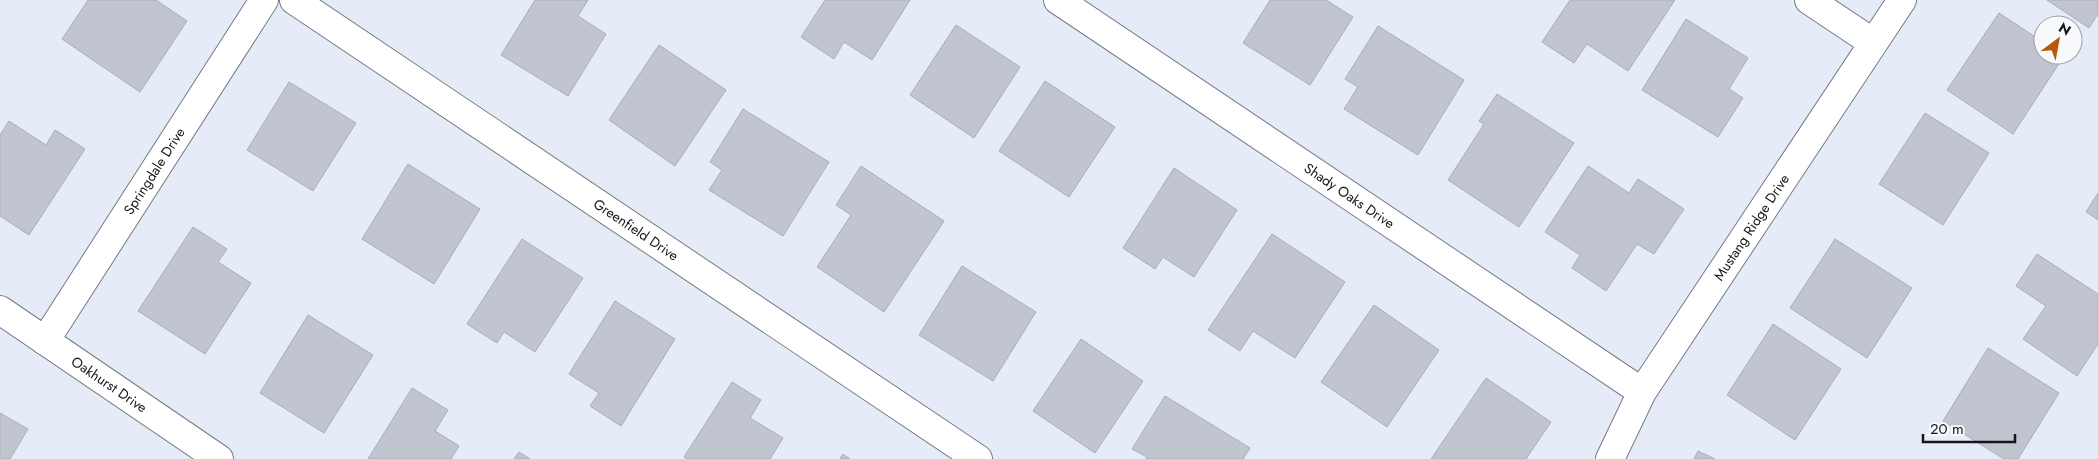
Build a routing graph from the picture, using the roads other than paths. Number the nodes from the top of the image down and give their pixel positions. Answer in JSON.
{"nodes":[{"id":1,"x":264,"y":0,"type":"edge"},
{"id":2,"x":294,"y":0,"type":"edge"},
{"id":3,"x":1058,"y":0,"type":"edge"},
{"id":4,"x":1809,"y":0,"type":"edge"},
{"id":5,"x":1902,"y":0,"type":"edge"},
{"id":6,"x":1872,"y":42,"type":"junction"},
{"id":7,"x":0,"y":310,"type":"edge"},
{"id":8,"x":45,"y":341,"type":"junction"},
{"id":9,"x":1642,"y":392,"type":"junction"},
{"id":10,"x":219,"y":459,"type":"edge"},
{"id":11,"x":978,"y":459,"type":"edge"},
{"id":12,"x":1610,"y":459,"type":"edge"}],
"edges":[{"from":1,"to":8,"type":"street","name":"Springdale Drive"},
{"from":2,"to":11,"type":"street","name":"Greenfield Drive"},
{"from":3,"to":9,"type":"street","name":"Shady Oaks Drive"},
{"from":4,"to":6,"type":"street"},
{"from":5,"to":6,"type":"street","name":"Mustang Ridge Drive"},
{"from":6,"to":9,"type":"street","name":"Mustang Ridge Drive"},
{"from":7,"to":8,"type":"street","name":"Oakhurst Drive"},
{"from":8,"to":10,"type":"street","name":"Oakhurst Drive"},
{"from":9,"to":12,"type":"street","name":"Mustang Ridge Drive"}]}
